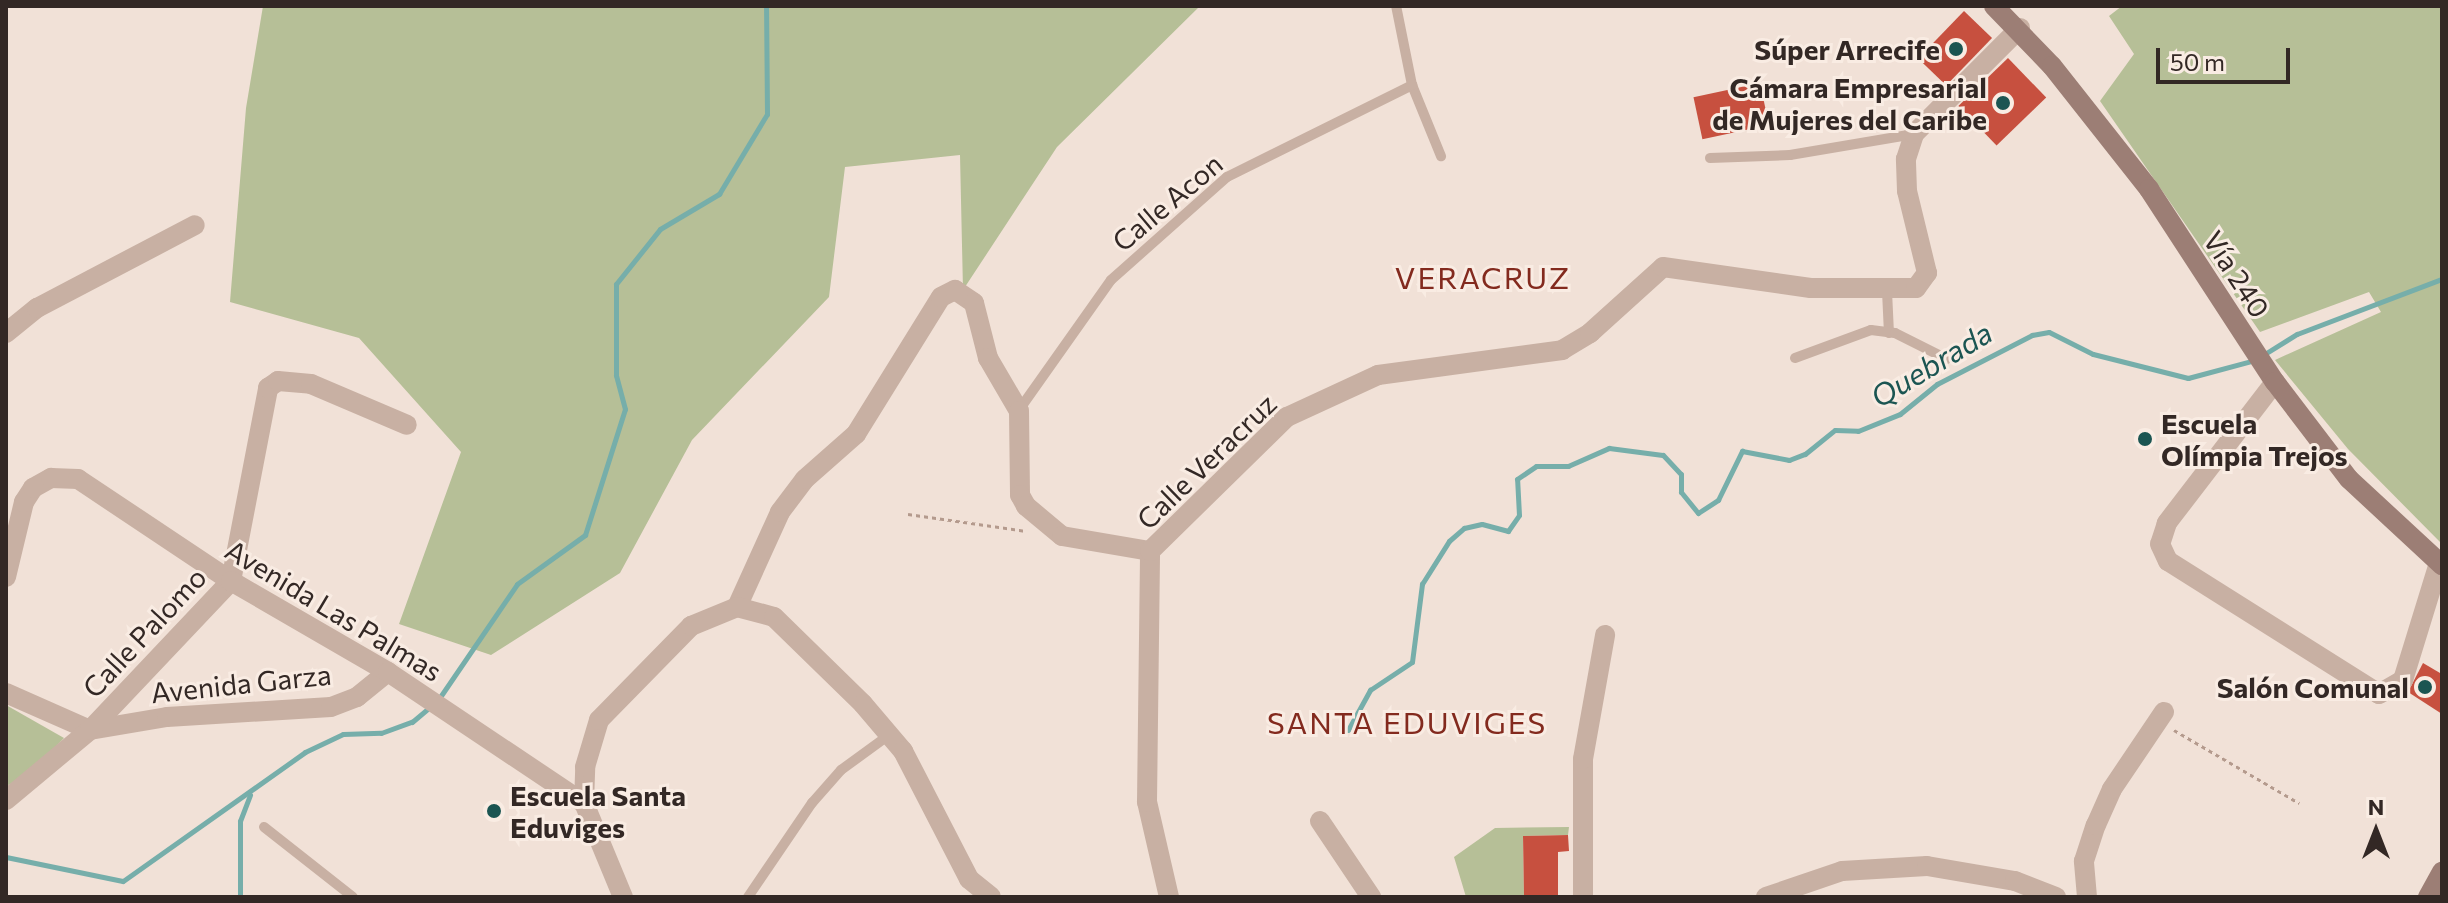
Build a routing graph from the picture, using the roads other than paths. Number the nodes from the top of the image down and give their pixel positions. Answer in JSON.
{"nodes":[{"id":1,"x":1396,"y":6,"type":"edge"},
{"id":2,"x":1994,"y":6,"type":"edge"},
{"id":3,"x":2020,"y":28,"type":"junction"},
{"id":4,"x":1412,"y":85,"type":"junction"},
{"id":5,"x":1914,"y":134,"type":"junction"},
{"id":6,"x":1441,"y":156,"type":"dead end"},
{"id":7,"x":1710,"y":158,"type":"dead end"},
{"id":8,"x":195,"y":225,"type":"dead end"},
{"id":9,"x":1887,"y":291,"type":"junction"},
{"id":10,"x":6,"y":333,"type":"edge"},
{"id":11,"x":1889,"y":333,"type":"junction"},
{"id":12,"x":1795,"y":358,"type":"dead end"},
{"id":13,"x":1947,"y":359,"type":"dead end"},
{"id":14,"x":2275,"y":382,"type":"junction"},
{"id":15,"x":1019,"y":411,"type":"junction"},
{"id":16,"x":407,"y":425,"type":"dead end"},
{"id":17,"x":1150,"y":551,"type":"junction"},
{"id":18,"x":2440,"y":564,"type":"edge"},
{"id":19,"x":6,"y":577,"type":"edge"},
{"id":20,"x":231,"y":581,"type":"junction"},
{"id":21,"x":737,"y":607,"type":"junction"},
{"id":22,"x":1605,"y":635,"type":"dead end"},
{"id":23,"x":388,"y":672,"type":"junction"},
{"id":24,"x":6,"y":693,"type":"edge"},
{"id":25,"x":2161,"y":717,"type":"road end"},
{"id":26,"x":90,"y":730,"type":"junction"},
{"id":27,"x":889,"y":735,"type":"junction"},
{"id":28,"x":6,"y":800,"type":"edge"},
{"id":29,"x":584,"y":803,"type":"junction"},
{"id":30,"x":1320,"y":821,"type":"dead end"},
{"id":31,"x":264,"y":827,"type":"dead end"},
{"id":32,"x":2442,"y":872,"type":"edge"},
{"id":33,"x":353,"y":897,"type":"edge"},
{"id":34,"x":623,"y":897,"type":"edge"},
{"id":35,"x":748,"y":897,"type":"edge"},
{"id":36,"x":991,"y":897,"type":"edge"},
{"id":37,"x":1169,"y":897,"type":"edge"},
{"id":38,"x":1371,"y":897,"type":"edge"},
{"id":39,"x":1583,"y":897,"type":"edge"},
{"id":40,"x":1766,"y":897,"type":"edge"},
{"id":41,"x":2056,"y":897,"type":"edge"},
{"id":42,"x":2087,"y":897,"type":"edge"},
{"id":43,"x":2428,"y":897,"type":"edge"}],
"edges":[{"from":1,"to":4,"type":"lane"},
{"from":2,"to":3,"type":"main road","name":"Vía 240"},
{"from":3,"to":5,"type":"street"},
{"from":3,"to":14,"type":"main road","name":"Vía 240"},
{"from":4,"to":6,"type":"lane"},
{"from":4,"to":15,"type":"lane","name":"Calle Acon"},
{"from":5,"to":7,"type":"lane"},
{"from":5,"to":9,"type":"street","name":"Calle Veracruz"},
{"from":8,"to":10,"type":"street"},
{"from":9,"to":11,"type":"lane"},
{"from":9,"to":17,"type":"street","name":"Calle Veracruz"},
{"from":11,"to":12,"type":"lane"},
{"from":11,"to":13,"type":"lane"},
{"from":14,"to":18,"type":"main road","name":"Vía 240"},
{"from":14,"to":18,"type":"street"},
{"from":15,"to":17,"type":"street"},
{"from":15,"to":21,"type":"street"},
{"from":16,"to":20,"type":"street","name":"Calle Palomo"},
{"from":17,"to":37,"type":"street","name":"Calle Veracruz"},
{"from":19,"to":20,"type":"street","name":"Avenida Las Palmas"},
{"from":20,"to":23,"type":"street","name":"Avenida Las Palmas"},
{"from":20,"to":26,"type":"street","name":"Calle Palomo"},
{"from":21,"to":27,"type":"street"},
{"from":21,"to":29,"type":"street"},
{"from":22,"to":39,"type":"street"},
{"from":23,"to":26,"type":"street","name":"Avenida Garza"},
{"from":23,"to":29,"type":"street","name":"Avenida Las Palmas"},
{"from":24,"to":26,"type":"street"},
{"from":25,"to":42,"type":"street"},
{"from":26,"to":28,"type":"street","name":"Calle Palomo"},
{"from":27,"to":35,"type":"lane"},
{"from":27,"to":36,"type":"street"},
{"from":29,"to":34,"type":"street"},
{"from":30,"to":38,"type":"street"},
{"from":31,"to":33,"type":"lane"},
{"from":32,"to":43,"type":"main road"},
{"from":40,"to":41,"type":"street"}]}
